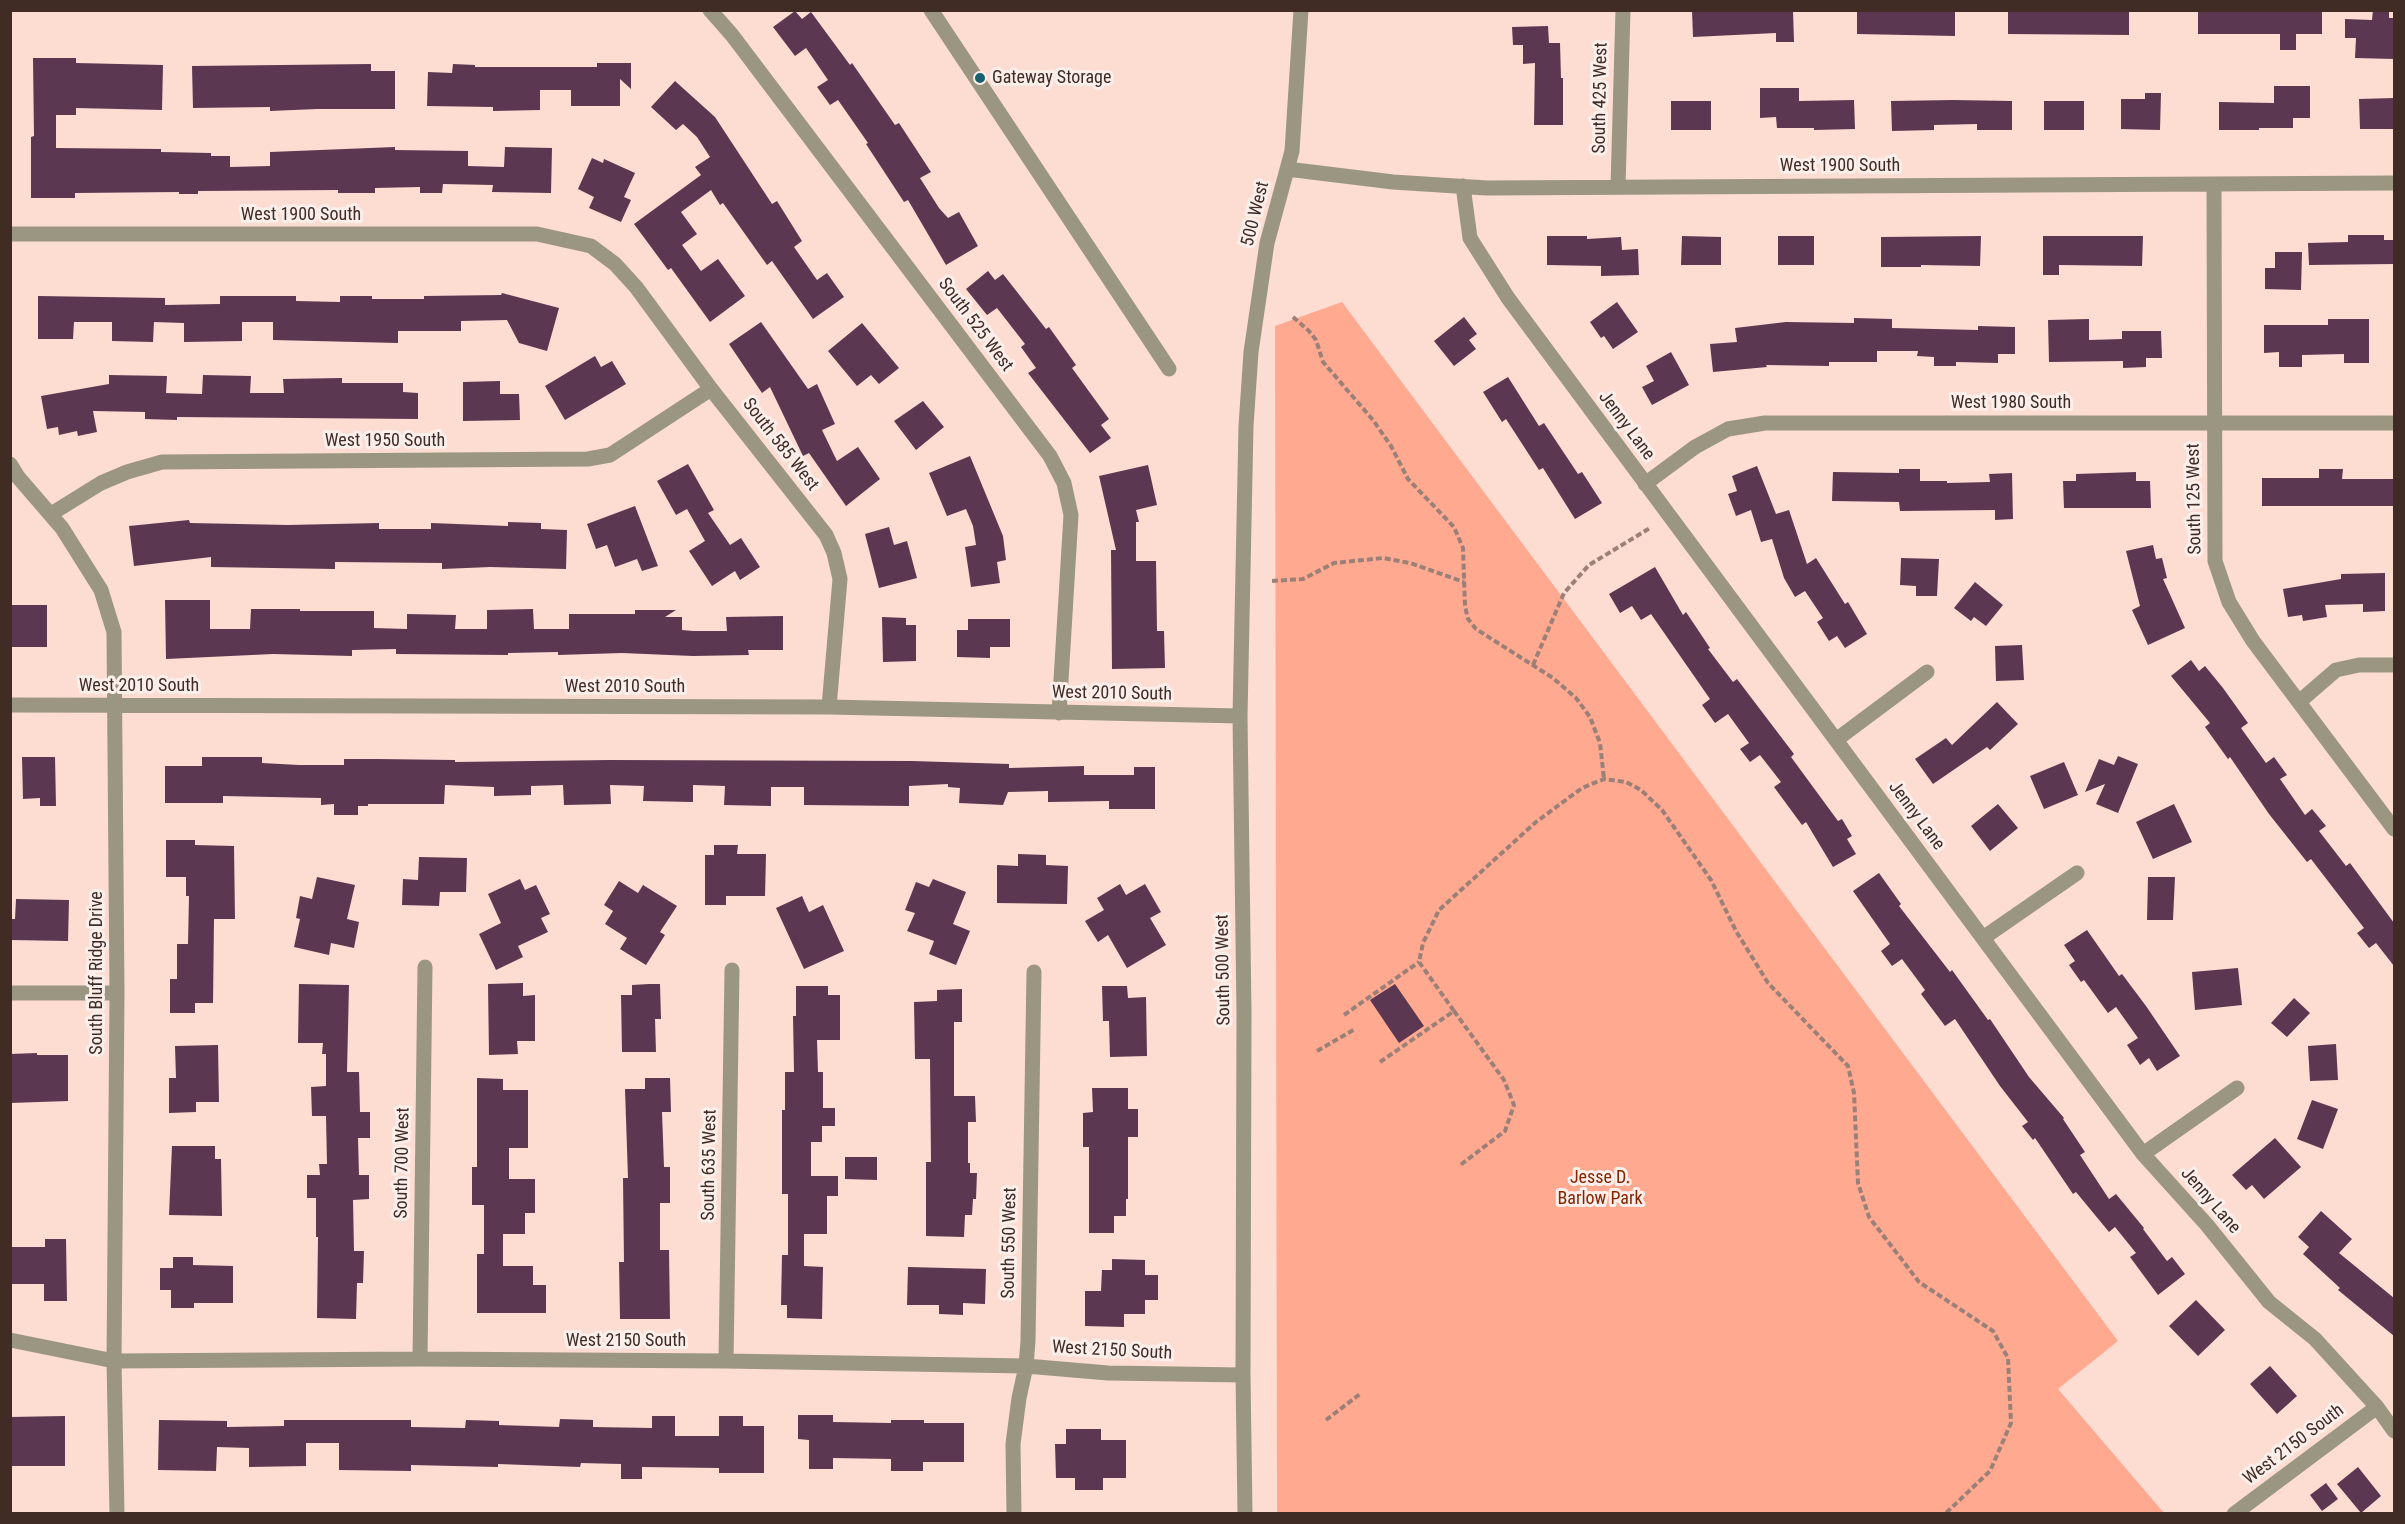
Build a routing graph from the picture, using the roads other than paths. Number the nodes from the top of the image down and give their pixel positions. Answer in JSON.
{"nodes":[{"id":1,"x":710,"y":10,"type":"edge"},
{"id":2,"x":931,"y":10,"type":"edge"},
{"id":3,"x":1302,"y":10,"type":"edge"},
{"id":4,"x":1623,"y":10,"type":"edge"},
{"id":5,"x":1287,"y":169,"type":"junction"},
{"id":6,"x":2394,"y":183,"type":"edge"},
{"id":7,"x":2214,"y":184,"type":"junction"},
{"id":8,"x":1463,"y":186,"type":"junction"},
{"id":9,"x":1618,"y":187,"type":"junction"},
{"id":10,"x":10,"y":234,"type":"edge"},
{"id":11,"x":591,"y":246,"type":"joint"},
{"id":12,"x":1169,"y":369,"type":"dead end"},
{"id":13,"x":711,"y":389,"type":"junction"},
{"id":14,"x":2212,"y":423,"type":"junction"},
{"id":15,"x":2394,"y":423,"type":"edge"},
{"id":16,"x":1246,"y":426,"type":"joint"},
{"id":17,"x":10,"y":464,"type":"edge"},
{"id":18,"x":1645,"y":484,"type":"junction"},
{"id":19,"x":51,"y":514,"type":"junction"},
{"id":20,"x":2394,"y":665,"type":"edge"},
{"id":21,"x":1927,"y":672,"type":"dead end"},
{"id":22,"x":2299,"y":702,"type":"junction"},
{"id":23,"x":10,"y":705,"type":"edge"},
{"id":24,"x":115,"y":706,"type":"junction"},
{"id":25,"x":829,"y":707,"type":"junction"},
{"id":26,"x":1059,"y":713,"type":"junction"},
{"id":27,"x":1240,"y":716,"type":"junction"},
{"id":28,"x":1836,"y":740,"type":"junction"},
{"id":29,"x":2394,"y":829,"type":"edge"},
{"id":30,"x":2077,"y":873,"type":"dead end"},
{"id":31,"x":1983,"y":938,"type":"junction"},
{"id":32,"x":425,"y":967,"type":"dead end"},
{"id":33,"x":732,"y":970,"type":"dead end"},
{"id":34,"x":1034,"y":972,"type":"dead end"},
{"id":35,"x":10,"y":993,"type":"edge"},
{"id":36,"x":117,"y":993,"type":"junction"},
{"id":37,"x":2237,"y":1088,"type":"dead end"},
{"id":38,"x":2143,"y":1154,"type":"junction"},
{"id":39,"x":10,"y":1340,"type":"edge"},
{"id":40,"x":420,"y":1359,"type":"junction"},
{"id":41,"x":114,"y":1361,"type":"junction"},
{"id":42,"x":726,"y":1361,"type":"junction"},
{"id":43,"x":1026,"y":1366,"type":"junction"},
{"id":44,"x":1243,"y":1375,"type":"junction"},
{"id":45,"x":2377,"y":1407,"type":"junction"},
{"id":46,"x":2394,"y":1431,"type":"edge"},
{"id":47,"x":117,"y":1514,"type":"edge"},
{"id":48,"x":1014,"y":1514,"type":"edge"},
{"id":49,"x":1245,"y":1514,"type":"edge"},
{"id":50,"x":2234,"y":1514,"type":"edge"}],
"edges":[{"from":1,"to":26,"type":"street","name":"South 525 West"},
{"from":2,"to":12,"type":"street"},
{"from":3,"to":5,"type":"street","name":"500 West"},
{"from":4,"to":9,"type":"street","name":"South 425 West"},
{"from":5,"to":8,"type":"street","name":"West 1900 South"},
{"from":5,"to":16,"type":"street","name":"500 West"},
{"from":6,"to":7,"type":"street","name":"West 1900 South"},
{"from":7,"to":9,"type":"street","name":"West 1900 South"},
{"from":7,"to":14,"type":"street","name":"South 125 West"},
{"from":8,"to":9,"type":"street","name":"West 1900 South"},
{"from":8,"to":18,"type":"street","name":"Jenny Lane"},
{"from":10,"to":11,"type":"street","name":"West 1900 South"},
{"from":11,"to":13,"type":"street","name":"South 585 West"},
{"from":13,"to":19,"type":"street","name":"West 1950 South"},
{"from":13,"to":25,"type":"street","name":"South 585 West"},
{"from":14,"to":15,"type":"street","name":"West 1980 South"},
{"from":14,"to":18,"type":"street","name":"West 1980 South"},
{"from":14,"to":22,"type":"street","name":"South 125 West"},
{"from":16,"to":27,"type":"street","name":"South 500 West"},
{"from":17,"to":19,"type":"street","name":"South Bluff Ridge Drive"},
{"from":18,"to":28,"type":"street","name":"Jenny Lane"},
{"from":19,"to":24,"type":"street","name":"South Bluff Ridge Drive"},
{"from":20,"to":22,"type":"street"},
{"from":21,"to":28,"type":"street"},
{"from":22,"to":29,"type":"street","name":"South 125 West"},
{"from":23,"to":24,"type":"street","name":"West 2010 South"},
{"from":24,"to":25,"type":"street","name":"West 2010 South"},
{"from":24,"to":36,"type":"street","name":"South Bluff Ridge Drive"},
{"from":25,"to":26,"type":"street","name":"West 2010 South"},
{"from":26,"to":27,"type":"street","name":"West 2010 South"},
{"from":27,"to":44,"type":"street","name":"South 500 West"},
{"from":28,"to":31,"type":"street","name":"Jenny Lane"},
{"from":30,"to":31,"type":"street"},
{"from":31,"to":38,"type":"street","name":"Jenny Lane"},
{"from":32,"to":40,"type":"street","name":"South 700 West"},
{"from":33,"to":42,"type":"street","name":"South 635 West"},
{"from":34,"to":43,"type":"street","name":"South 550 West"},
{"from":35,"to":36,"type":"street"},
{"from":36,"to":41,"type":"street","name":"South Bluff Ridge Drive"},
{"from":37,"to":38,"type":"street"},
{"from":38,"to":45,"type":"street","name":"Jenny Lane"},
{"from":39,"to":41,"type":"street","name":"West 2150 South"},
{"from":40,"to":41,"type":"street","name":"West 2150 South"},
{"from":40,"to":42,"type":"street","name":"West 2150 South"},
{"from":41,"to":47,"type":"street","name":"South Bluff Ridge Drive"},
{"from":42,"to":43,"type":"street","name":"West 2150 South"},
{"from":43,"to":44,"type":"street","name":"West 2150 South"},
{"from":43,"to":48,"type":"street","name":"South 550 West"},
{"from":44,"to":49,"type":"street","name":"South 500 West"},
{"from":45,"to":46,"type":"street","name":"Jenny Lane"},
{"from":45,"to":50,"type":"street","name":"West 2150 South"}]}
